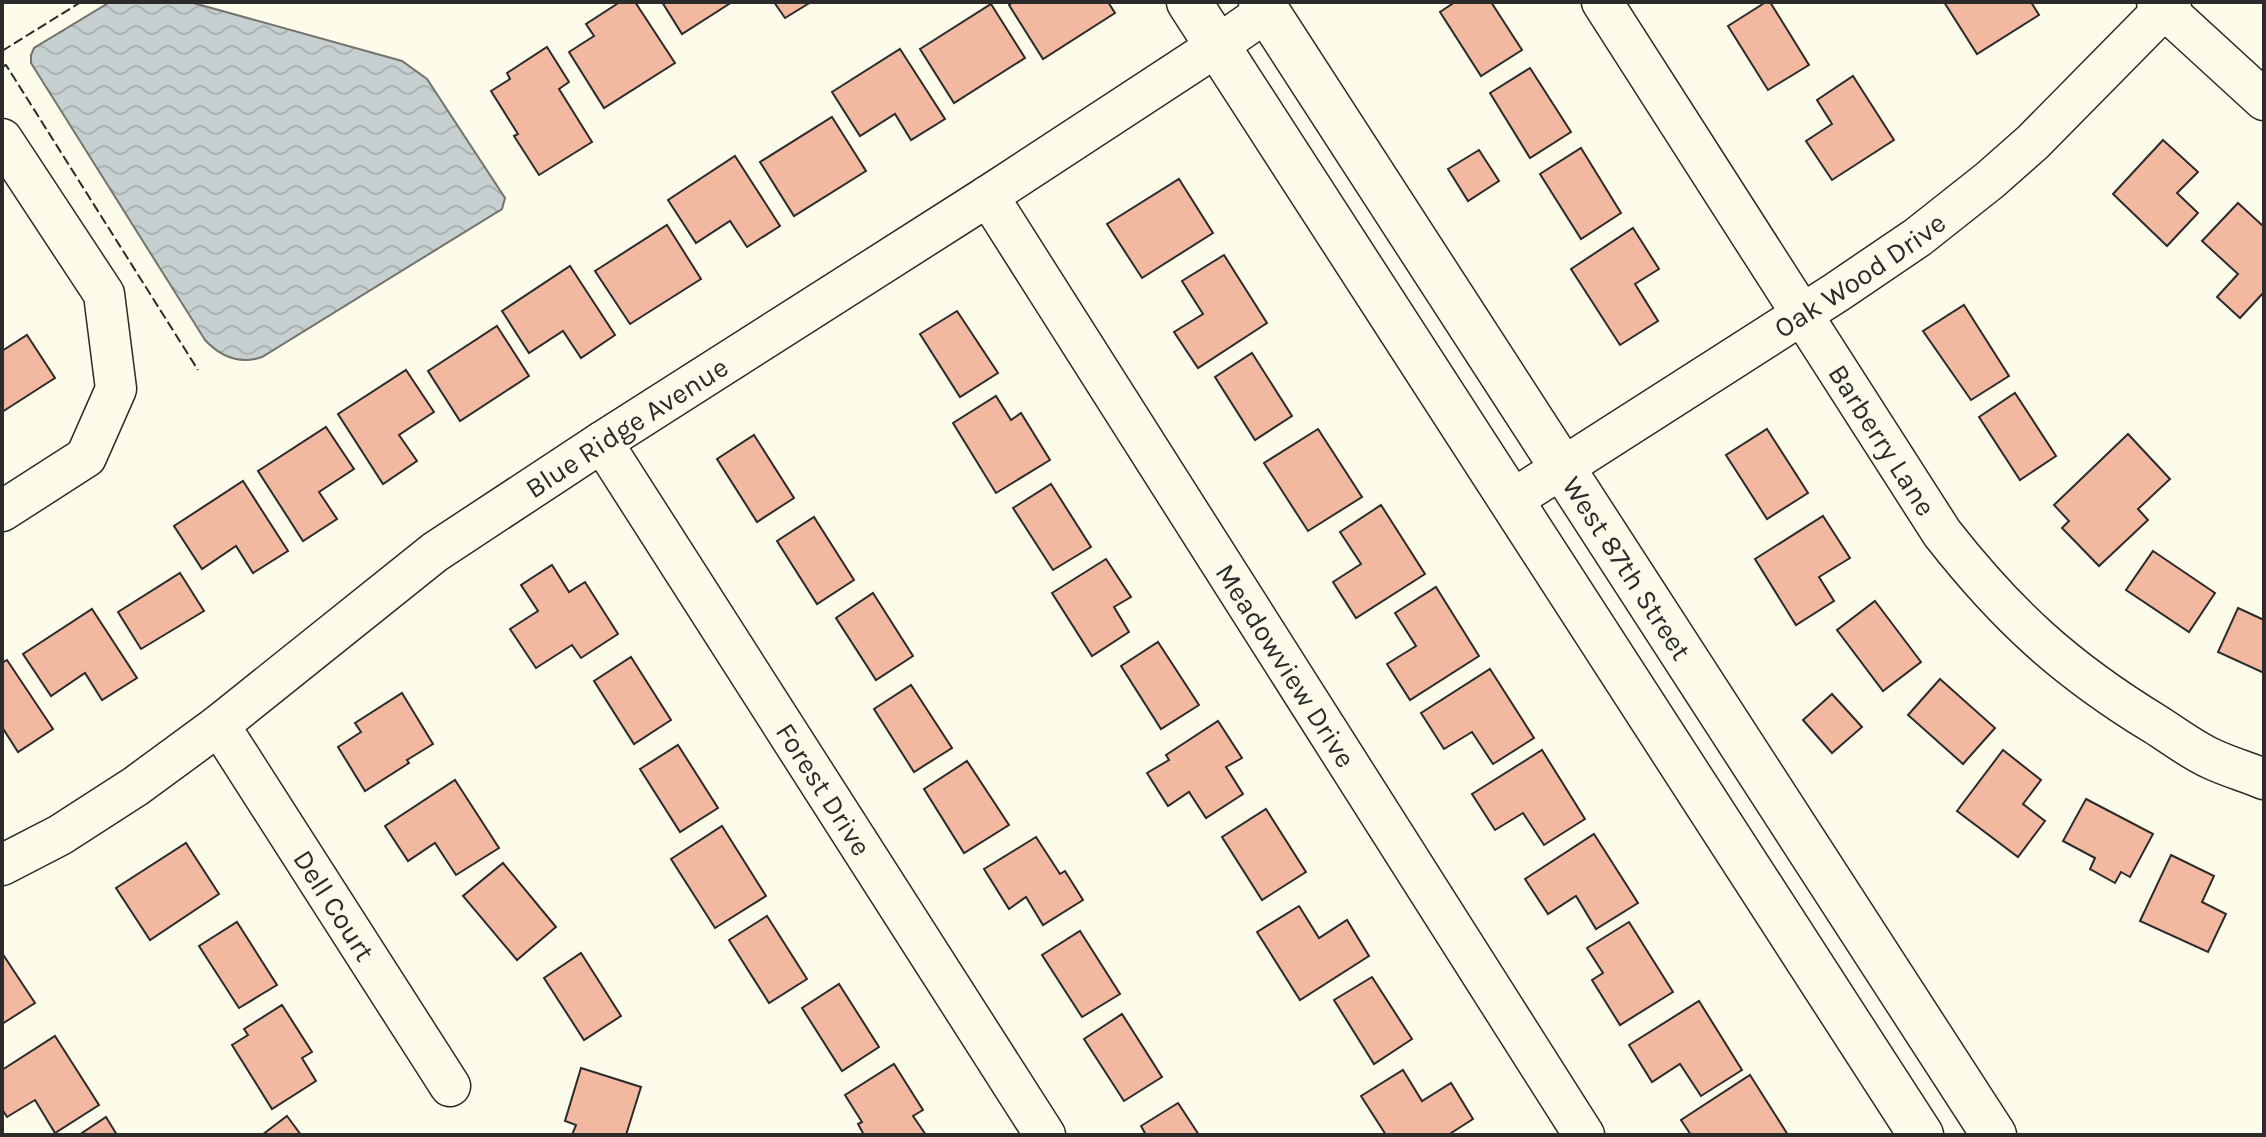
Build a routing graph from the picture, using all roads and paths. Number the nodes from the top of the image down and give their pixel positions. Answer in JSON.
{"nodes":[{"id":1,"x":1189,"y":2,"type":"edge"},
{"id":2,"x":1602,"y":2,"type":"edge"},
{"id":3,"x":2164,"y":4,"type":"edge"},
{"id":4,"x":1264,"y":6,"type":"edge"},
{"id":5,"x":1217,"y":46,"type":"junction"},
{"id":6,"x":2264,"y":100,"type":"edge"},
{"id":7,"x":2,"y":139,"type":"edge"},
{"id":8,"x":988,"y":196,"type":"junction"},
{"id":9,"x":1802,"y":314,"type":"junction"},
{"id":10,"x":602,"y":442,"type":"junction"},
{"id":11,"x":1563,"y":467,"type":"junction"},
{"id":12,"x":1512,"y":500,"type":"junction"},
{"id":13,"x":2,"y":511,"type":"edge"},
{"id":14,"x":219,"y":725,"type":"junction"},
{"id":15,"x":2264,"y":779,"type":"edge"},
{"id":16,"x":2,"y":865,"type":"edge"},
{"id":17,"x":450,"y":1086,"type":"dead end"},
{"id":18,"x":1045,"y":1135,"type":"edge"},
{"id":19,"x":1584,"y":1135,"type":"edge"},
{"id":20,"x":1921,"y":1135,"type":"edge"},
{"id":21,"x":1994,"y":1135,"type":"edge"}],
"edges":[{"from":1,"to":5,"type":"main road"},
{"from":2,"to":9,"type":"street","name":"Barberry Lane"},
{"from":3,"to":6,"type":"street"},
{"from":3,"to":9,"type":"street","name":"Oak Wood Drive"},
{"from":4,"to":5,"type":"street","name":"Blue Ridge Avenue"},
{"from":4,"to":11,"type":"main road","name":"West 87th Street"},
{"from":5,"to":8,"type":"street","name":"Blue Ridge Avenue"},
{"from":5,"to":12,"type":"main road"},
{"from":7,"to":13,"type":"street"},
{"from":8,"to":10,"type":"street","name":"Blue Ridge Avenue"},
{"from":8,"to":19,"type":"street","name":"Meadowview Drive"},
{"from":9,"to":11,"type":"street","name":"Oak Wood Drive"},
{"from":9,"to":15,"type":"street","name":"Barberry Lane"},
{"from":10,"to":14,"type":"street","name":"Blue Ridge Avenue"},
{"from":10,"to":18,"type":"street","name":"Forest Drive"},
{"from":11,"to":12,"type":"street","name":"Oak Wood Drive"},
{"from":11,"to":21,"type":"main road","name":"West 87th Street"},
{"from":12,"to":20,"type":"main road"},
{"from":14,"to":16,"type":"street","name":"Blue Ridge Avenue"},
{"from":14,"to":17,"type":"street","name":"Dell Court"}]}
